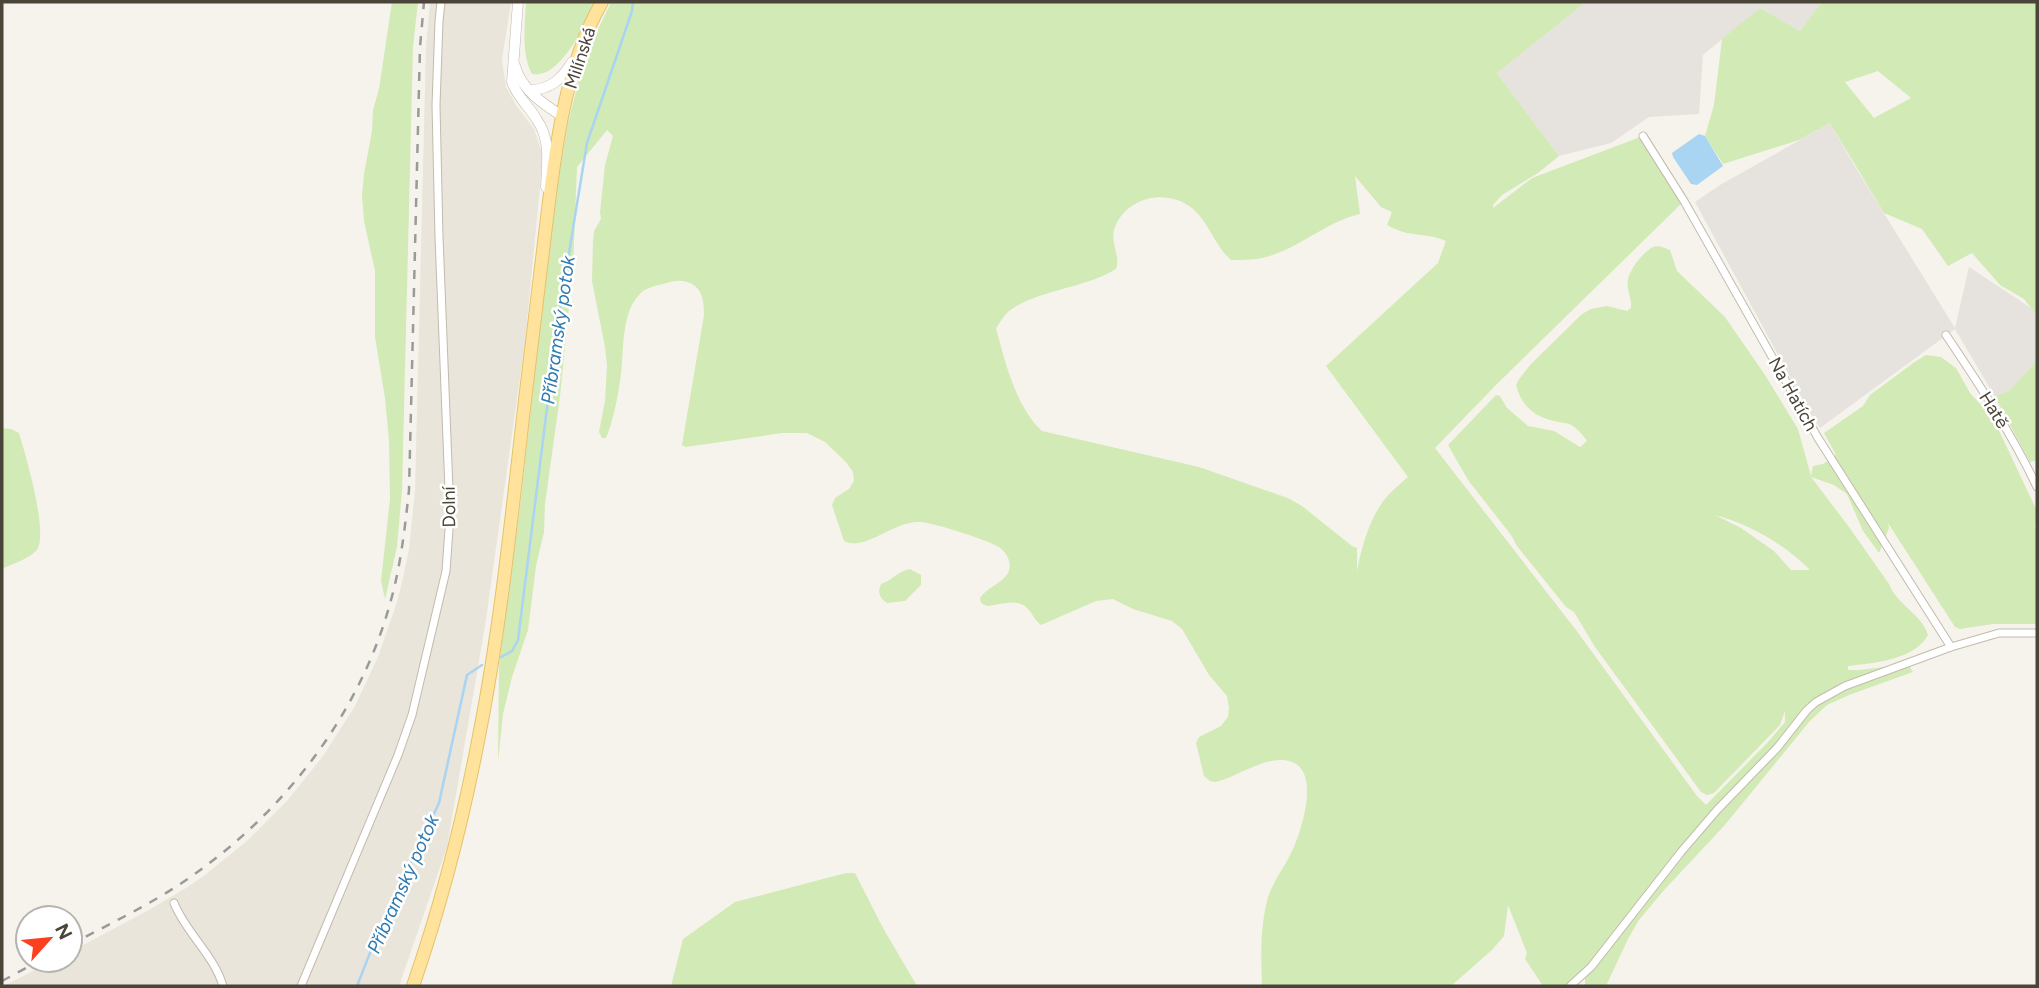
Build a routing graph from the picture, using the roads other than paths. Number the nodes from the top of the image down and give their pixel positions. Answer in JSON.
{"nodes":[{"id":1,"x":442,"y":2,"type":"edge"},
{"id":2,"x":518,"y":2,"type":"edge"},
{"id":3,"x":602,"y":2,"type":"edge"},
{"id":4,"x":586,"y":37,"type":"junction"},
{"id":5,"x":513,"y":55,"type":"junction"},
{"id":6,"x":529,"y":90,"type":"junction"},
{"id":7,"x":527,"y":107,"type":"junction"},
{"id":8,"x":562,"y":117,"type":"junction"},
{"id":9,"x":1643,"y":136,"type":"dead end"},
{"id":10,"x":548,"y":208,"type":"junction"},
{"id":11,"x":1946,"y":335,"type":"dead end"},
{"id":12,"x":2037,"y":487,"type":"edge"},
{"id":13,"x":2037,"y":633,"type":"edge"},
{"id":14,"x":1951,"y":647,"type":"junction"},
{"id":15,"x":174,"y":903,"type":"dead end"},
{"id":16,"x":223,"y":984,"type":"edge"},
{"id":17,"x":231,"y":986,"type":"edge"},
{"id":18,"x":301,"y":986,"type":"edge"},
{"id":19,"x":413,"y":986,"type":"edge"},
{"id":20,"x":1570,"y":986,"type":"edge"}],
"edges":[{"from":1,"to":18,"type":"street","name":"Dolní"},
{"from":2,"to":5,"type":"street"},
{"from":3,"to":4,"type":"main road","name":"Milínská"},
{"from":4,"to":6,"type":"street"},
{"from":4,"to":8,"type":"main road","name":"Milínská"},
{"from":5,"to":6,"type":"street"},
{"from":5,"to":7,"type":"street"},
{"from":6,"to":8,"type":"street"},
{"from":7,"to":8,"type":"street"},
{"from":7,"to":10,"type":"street"},
{"from":8,"to":10,"type":"main road","name":"Milínská"},
{"from":9,"to":14,"type":"street","name":"Na Hatích"},
{"from":10,"to":19,"type":"main road","name":"Milínská"},
{"from":11,"to":12,"type":"street","name":"Hatě"},
{"from":13,"to":14,"type":"street"},
{"from":14,"to":20,"type":"street"},
{"from":15,"to":16,"type":"street"},
{"from":16,"to":17,"type":"street"}]}
